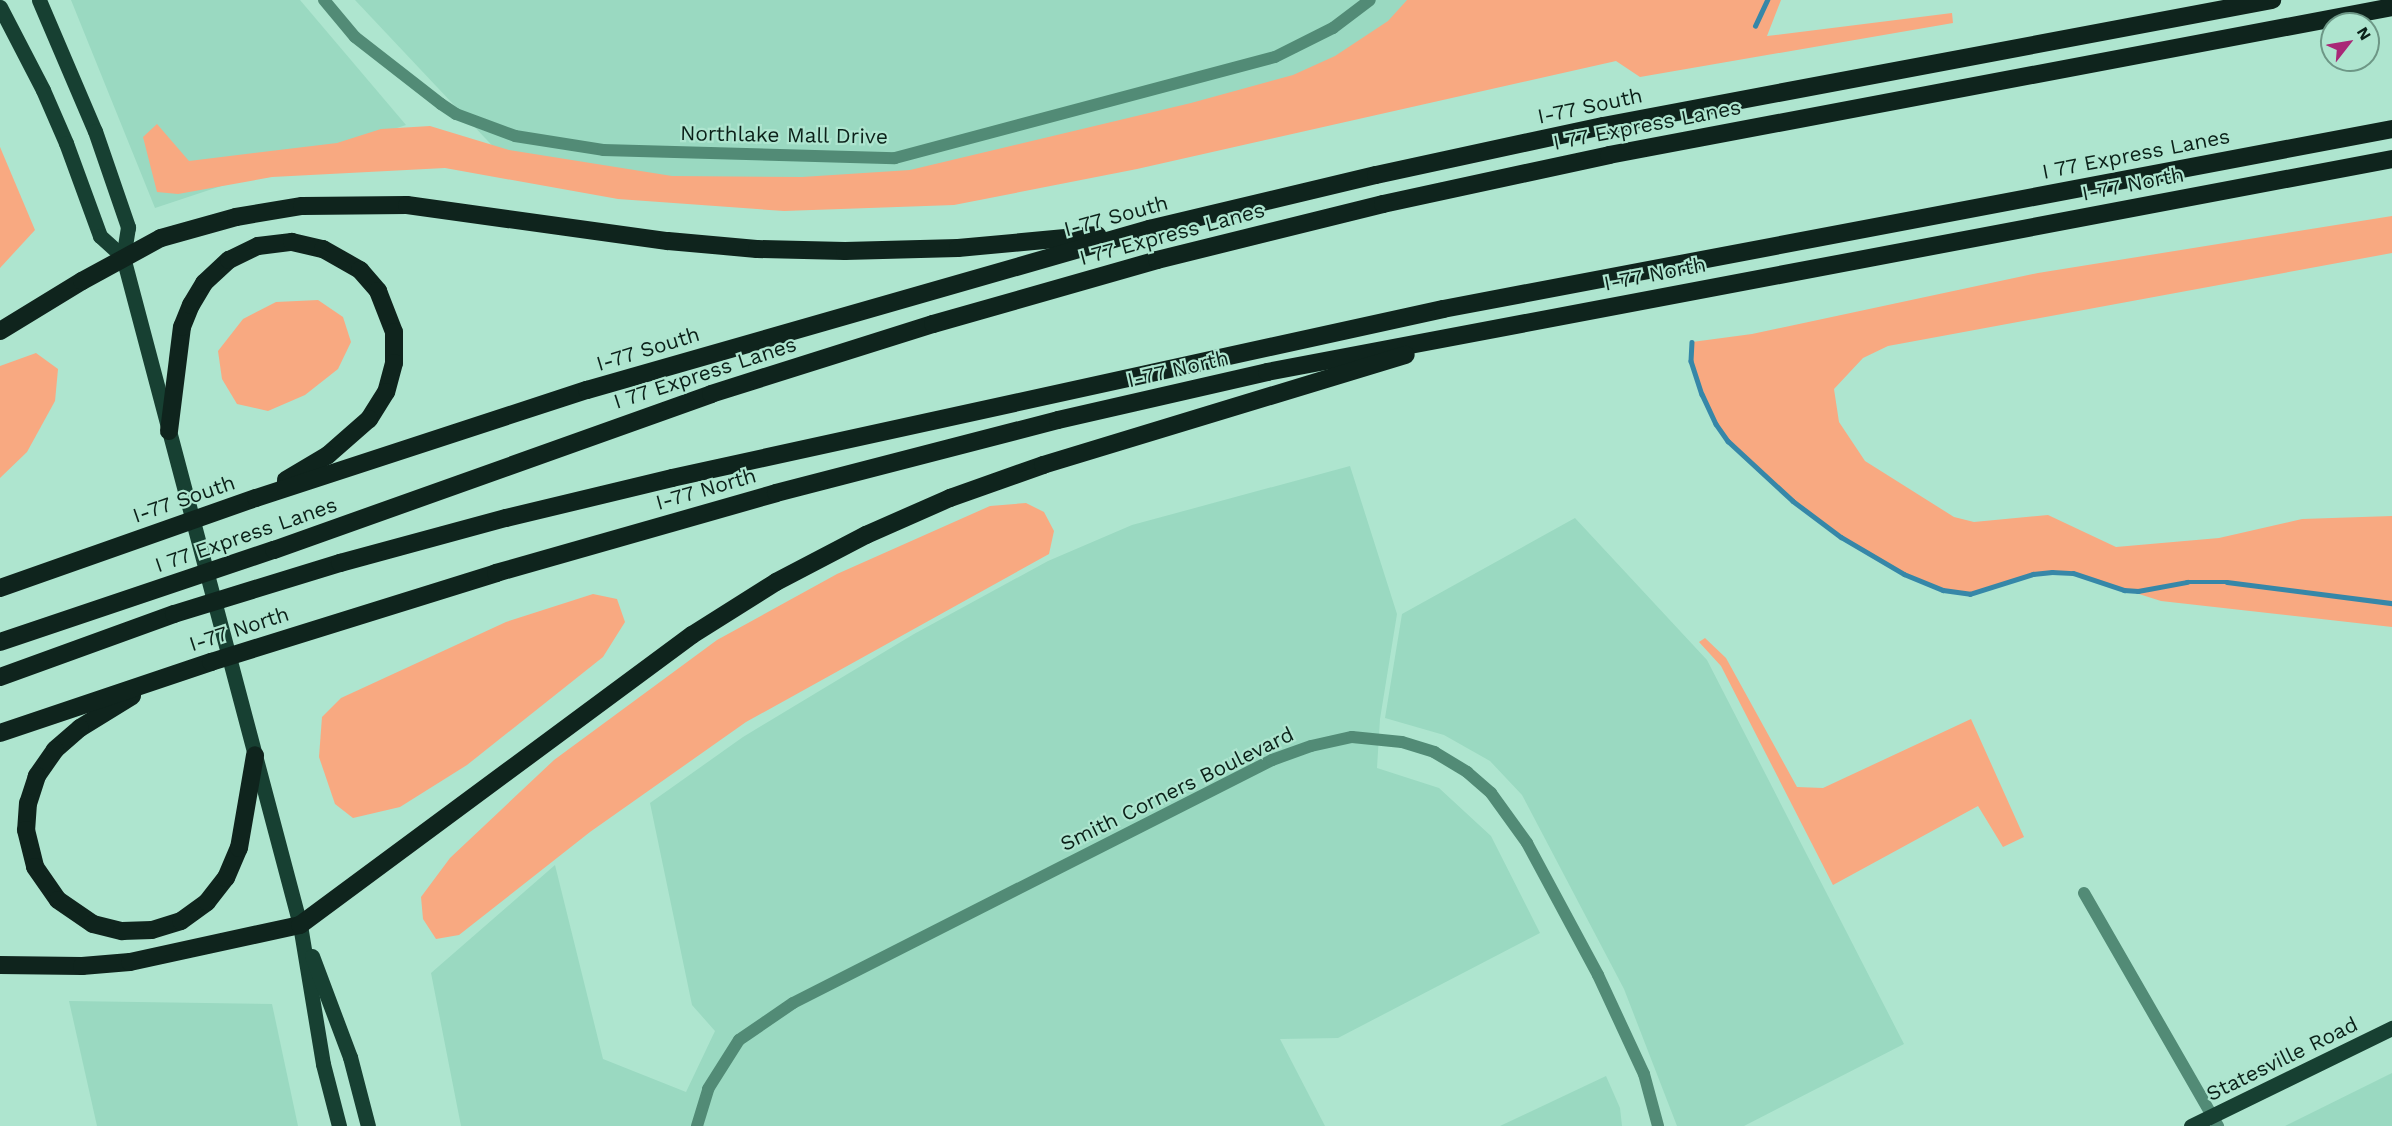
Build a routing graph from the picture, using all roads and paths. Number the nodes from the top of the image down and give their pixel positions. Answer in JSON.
{"nodes":[{"id":1,"x":39,"y":0,"type":"edge"},
{"id":2,"x":324,"y":0,"type":"edge"},
{"id":3,"x":1370,"y":0,"type":"edge"},
{"id":4,"x":2272,"y":0,"type":"edge"},
{"id":5,"x":0,"y":7,"type":"edge"},
{"id":6,"x":2392,"y":7,"type":"edge"},
{"id":7,"x":2392,"y":129,"type":"edge"},
{"id":8,"x":2392,"y":159,"type":"edge"},
{"id":9,"x":1149,"y":229,"type":"junction"},
{"id":10,"x":123,"y":257,"type":"junction"},
{"id":11,"x":1506,"y":326,"type":"junction"},
{"id":12,"x":0,"y":331,"type":"edge"},
{"id":13,"x":169,"y":431,"type":"junction"},
{"id":14,"x":256,"y":498,"type":"junction"},
{"id":15,"x":0,"y":588,"type":"edge"},
{"id":16,"x":0,"y":642,"type":"edge"},
{"id":17,"x":0,"y":676,"type":"edge"},
{"id":18,"x":162,"y":678,"type":"junction"},
{"id":19,"x":0,"y":733,"type":"edge"},
{"id":20,"x":255,"y":755,"type":"junction"},
{"id":21,"x":2084,"y":893,"type":"dead end"},
{"id":22,"x":300,"y":925,"type":"junction"},
{"id":23,"x":0,"y":965,"type":"edge"},
{"id":24,"x":2392,"y":1028,"type":"edge"},
{"id":25,"x":2216,"y":1121,"type":"edge"},
{"id":26,"x":339,"y":1126,"type":"edge"},
{"id":27,"x":369,"y":1126,"type":"edge"},
{"id":28,"x":698,"y":1126,"type":"edge"},
{"id":29,"x":1658,"y":1126,"type":"edge"},
{"id":30,"x":2191,"y":1126,"type":"edge"}],
"edges":[{"from":1,"to":10,"type":"main road"},
{"from":2,"to":3,"type":"street","name":"Northlake Mall Drive"},
{"from":4,"to":9,"type":"highway","name":"I-77 South"},
{"from":5,"to":10,"type":"main road"},
{"from":6,"to":16,"type":"highway","name":"I 77 Express Lanes"},
{"from":7,"to":17,"type":"highway","name":"I 77 Express Lanes"},
{"from":8,"to":11,"type":"highway","name":"I-77 North"},
{"from":9,"to":10,"type":"highway"},
{"from":9,"to":14,"type":"highway","name":"I-77 South"},
{"from":10,"to":12,"type":"highway"},
{"from":10,"to":13,"type":"main road"},
{"from":11,"to":18,"type":"highway","name":"I-77 North"},
{"from":11,"to":22,"type":"highway"},
{"from":13,"to":14,"type":"highway"},
{"from":13,"to":20,"type":"main road"},
{"from":14,"to":15,"type":"highway","name":"I-77 South"},
{"from":18,"to":19,"type":"highway","name":"I-77 North"},
{"from":18,"to":20,"type":"highway"},
{"from":20,"to":22,"type":"main road"},
{"from":21,"to":25,"type":"street"},
{"from":22,"to":23,"type":"highway"},
{"from":22,"to":26,"type":"main road"},
{"from":22,"to":27,"type":"main road"},
{"from":24,"to":25,"type":"main road","name":"Statesville Road"},
{"from":25,"to":30,"type":"main road","name":"Statesville Road"},
{"from":28,"to":29,"type":"street","name":"Smith Corners Boulevard"}]}
